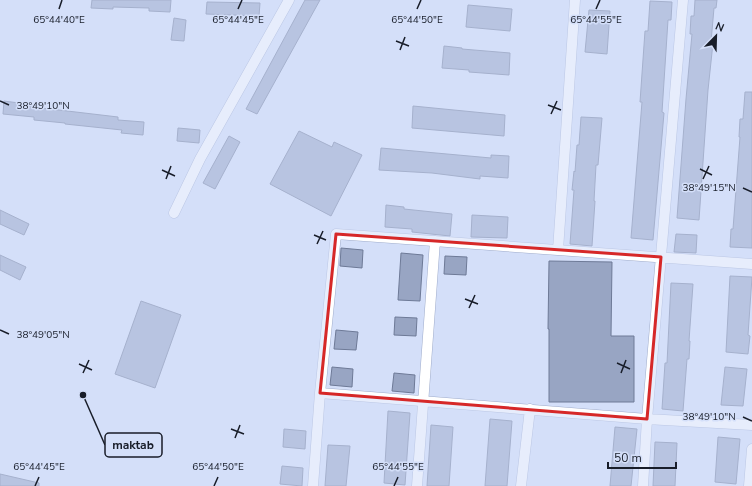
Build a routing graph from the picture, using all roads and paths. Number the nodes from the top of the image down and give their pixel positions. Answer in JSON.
{"nodes":[{"id":1,"x":289,"y":0,"type":"edge"},
{"id":2,"x":575,"y":0,"type":"edge"},
{"id":3,"x":683,"y":0,"type":"edge"},
{"id":4,"x":174,"y":213,"type":"dead end"},
{"id":5,"x":435,"y":241,"type":"junction"},
{"id":6,"x":558,"y":250,"type":"junction"},
{"id":7,"x":661,"y":257,"type":"junction"},
{"id":8,"x":752,"y":264,"type":"edge"},
{"id":9,"x":320,"y":392,"type":"junction"},
{"id":10,"x":424,"y":401,"type":"junction"},
{"id":11,"x":530,"y":409,"type":"junction"},
{"id":12,"x":647,"y":419,"type":"junction"},
{"id":13,"x":752,"y":425,"type":"edge"},
{"id":14,"x":752,"y":449,"type":"edge"},
{"id":15,"x":313,"y":486,"type":"edge"},
{"id":16,"x":417,"y":486,"type":"edge"},
{"id":17,"x":521,"y":486,"type":"edge"},
{"id":18,"x":643,"y":486,"type":"edge"},
{"id":19,"x":749,"y":486,"type":"edge"}],
"edges":[{"from":1,"to":4,"type":"street"},
{"from":2,"to":6,"type":"street"},
{"from":3,"to":7,"type":"street"},
{"from":5,"to":6,"type":"street"},
{"from":5,"to":9,"type":"street"},
{"from":5,"to":10,"type":"street"},
{"from":6,"to":7,"type":"street"},
{"from":7,"to":8,"type":"street"},
{"from":7,"to":12,"type":"street"},
{"from":9,"to":10,"type":"street"},
{"from":9,"to":15,"type":"street"},
{"from":10,"to":11,"type":"street"},
{"from":10,"to":16,"type":"street"},
{"from":11,"to":12,"type":"street"},
{"from":11,"to":17,"type":"street"},
{"from":12,"to":13,"type":"street"},
{"from":12,"to":18,"type":"street"},
{"from":14,"to":19,"type":"street"}]}
